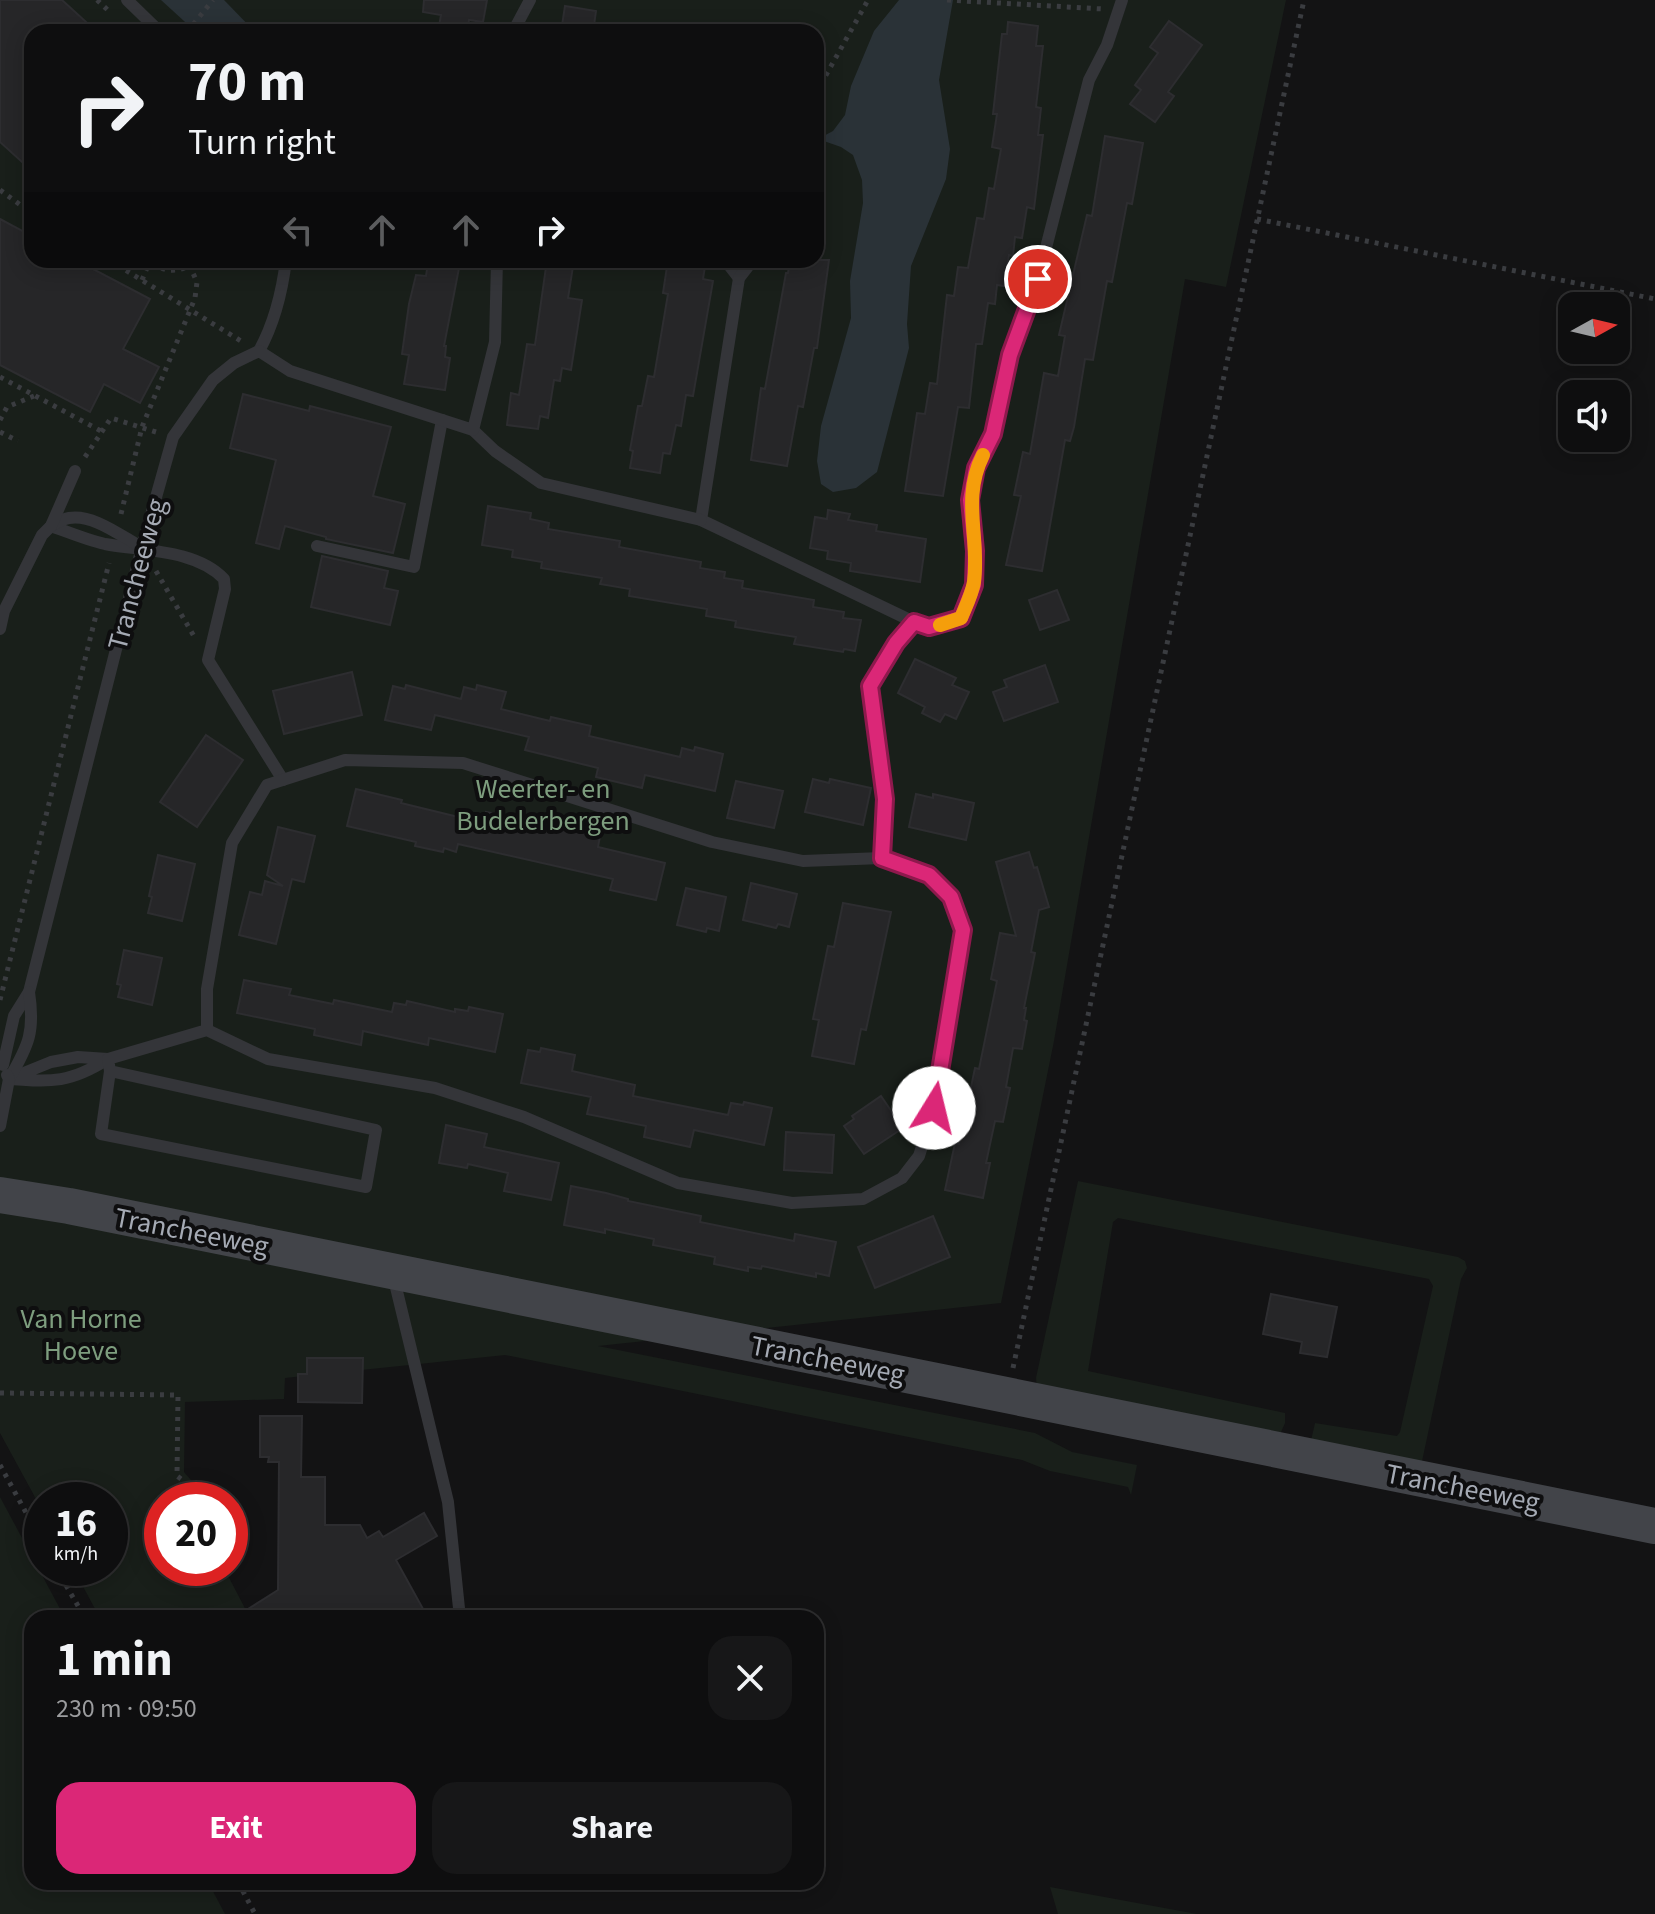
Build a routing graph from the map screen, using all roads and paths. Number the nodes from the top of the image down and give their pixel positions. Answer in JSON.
{"nodes":[{"id":1,"x":127,"y":0,"type":"edge"},
{"id":2,"x":213,"y":0,"type":"edge"},
{"id":3,"x":530,"y":0,"type":"edge"},
{"id":4,"x":868,"y":0,"type":"edge"},
{"id":5,"x":947,"y":0,"type":"edge"},
{"id":6,"x":1304,"y":0,"type":"edge"},
{"id":7,"x":1121,"y":5,"type":"edge"},
{"id":8,"x":152,"y":24,"type":"edge"},
{"id":9,"x":194,"y":24,"type":"edge"},
{"id":10,"x":517,"y":24,"type":"edge"},
{"id":11,"x":824,"y":79,"type":"edge"},
{"id":12,"x":0,"y":190,"type":"edge"},
{"id":13,"x":24,"y":207,"type":"edge"},
{"id":14,"x":1257,"y":219,"type":"junction"},
{"id":15,"x":122,"y":268,"type":"edge"},
{"id":16,"x":145,"y":268,"type":"edge"},
{"id":17,"x":191,"y":268,"type":"edge"},
{"id":18,"x":285,"y":268,"type":"edge"},
{"id":19,"x":497,"y":268,"type":"edge"},
{"id":20,"x":731,"y":268,"type":"edge"},
{"id":21,"x":747,"y":268,"type":"edge"},
{"id":22,"x":739,"y":278,"type":"junction"},
{"id":23,"x":142,"y":280,"type":"junction"},
{"id":24,"x":1655,"y":299,"type":"edge"},
{"id":25,"x":189,"y":309,"type":"junction"},
{"id":26,"x":259,"y":351,"type":"junction"},
{"id":27,"x":0,"y":377,"type":"edge"},
{"id":28,"x":34,"y":396,"type":"junction"},
{"id":29,"x":0,"y":417,"type":"edge"},
{"id":30,"x":442,"y":420,"type":"junction"},
{"id":31,"x":142,"y":427,"type":"junction"},
{"id":32,"x":473,"y":430,"type":"junction"},
{"id":33,"x":101,"y":431,"type":"junction"},
{"id":34,"x":0,"y":432,"type":"edge"},
{"id":35,"x":173,"y":437,"type":"junction"},
{"id":36,"x":18,"y":441,"type":"dead end"},
{"id":37,"x":75,"y":471,"type":"joint"},
{"id":38,"x":701,"y":520,"type":"junction"},
{"id":39,"x":51,"y":526,"type":"junction"},
{"id":40,"x":115,"y":538,"type":"junction"},
{"id":41,"x":317,"y":546,"type":"dead end"},
{"id":42,"x":142,"y":547,"type":"junction"},
{"id":43,"x":914,"y":622,"type":"junction"},
{"id":44,"x":0,"y":629,"type":"edge"},
{"id":45,"x":208,"y":660,"type":"junction"},
{"id":46,"x":283,"y":780,"type":"junction"},
{"id":47,"x":882,"y":858,"type":"junction"},
{"id":48,"x":29,"y":992,"type":"junction"},
{"id":49,"x":0,"y":1001,"type":"edge"},
{"id":50,"x":207,"y":1030,"type":"junction"},
{"id":51,"x":1,"y":1063,"type":"edge"},
{"id":52,"x":109,"y":1065,"type":"junction"},
{"id":53,"x":9,"y":1079,"type":"junction"},
{"id":54,"x":0,"y":1126,"type":"edge"},
{"id":55,"x":0,"y":1195,"type":"edge"},
{"id":56,"x":393,"y":1271,"type":"junction"},
{"id":57,"x":0,"y":1393,"type":"edge"},
{"id":58,"x":1007,"y":1395,"type":"junction"},
{"id":59,"x":0,"y":1465,"type":"edge"},
{"id":60,"x":185,"y":1482,"type":"edge"},
{"id":61,"x":24,"y":1509,"type":"edge"},
{"id":62,"x":1655,"y":1526,"type":"edge"},
{"id":63,"x":66,"y":1586,"type":"edge"},
{"id":64,"x":80,"y":1610,"type":"edge"},
{"id":65,"x":459,"y":1610,"type":"edge"},
{"id":66,"x":242,"y":1890,"type":"edge"},
{"id":67,"x":255,"y":1914,"type":"edge"}],
"edges":[{"from":1,"to":8,"type":"lane"},
{"from":2,"to":9,"type":"path"},
{"from":3,"to":10,"type":"lane"},
{"from":4,"to":11,"type":"path"},
{"from":5,"to":7,"type":"path"},
{"from":6,"to":14,"type":"path"},
{"from":7,"to":43,"type":"lane"},
{"from":12,"to":13,"type":"path"},
{"from":14,"to":24,"type":"path"},
{"from":14,"to":58,"type":"path"},
{"from":15,"to":23,"type":"path"},
{"from":16,"to":23,"type":"path"},
{"from":17,"to":25,"type":"path"},
{"from":18,"to":26,"type":"lane"},
{"from":19,"to":32,"type":"lane"},
{"from":20,"to":22,"type":"lane"},
{"from":21,"to":22,"type":"lane"},
{"from":22,"to":38,"type":"lane"},
{"from":23,"to":25,"type":"path"},
{"from":25,"to":26,"type":"path"},
{"from":25,"to":31,"type":"path"},
{"from":26,"to":30,"type":"lane"},
{"from":26,"to":35,"type":"lane","name":"Trancheeweg"},
{"from":27,"to":28,"type":"path"},
{"from":28,"to":29,"type":"path"},
{"from":28,"to":33,"type":"path"},
{"from":30,"to":32,"type":"lane"},
{"from":30,"to":41,"type":"lane"},
{"from":31,"to":33,"type":"path"},
{"from":31,"to":35,"type":"path"},
{"from":31,"to":40,"type":"path"},
{"from":32,"to":38,"type":"lane"},
{"from":33,"to":37,"type":"path"},
{"from":34,"to":36,"type":"path"},
{"from":35,"to":42,"type":"lane","name":"Trancheeweg"},
{"from":37,"to":39,"type":"lane"},
{"from":38,"to":43,"type":"lane"},
{"from":39,"to":40,"type":"lane"},
{"from":39,"to":44,"type":"lane"},
{"from":40,"to":42,"type":"lane"},
{"from":40,"to":49,"type":"path"},
{"from":42,"to":45,"type":"path"},
{"from":42,"to":45,"type":"lane"},
{"from":42,"to":48,"type":"lane","name":"Trancheeweg"},
{"from":43,"to":47,"type":"lane"},
{"from":45,"to":46,"type":"lane"},
{"from":46,"to":47,"type":"lane"},
{"from":46,"to":50,"type":"lane"},
{"from":47,"to":50,"type":"lane"},
{"from":48,"to":51,"type":"lane","name":"Trancheeweg"},
{"from":48,"to":53,"type":"lane","name":"Trancheeweg"},
{"from":50,"to":52,"type":"lane"},
{"from":51,"to":53,"type":"lane","name":"Trancheeweg"},
{"from":52,"to":52,"type":"lane"},
{"from":52,"to":53,"type":"lane"},
{"from":52,"to":53,"type":"lane"},
{"from":53,"to":54,"type":"lane","name":"Trancheeweg"},
{"from":55,"to":56,"type":"street","name":"Trancheeweg"},
{"from":56,"to":58,"type":"street","name":"Trancheeweg"},
{"from":56,"to":65,"type":"lane"},
{"from":57,"to":60,"type":"path"},
{"from":58,"to":62,"type":"street","name":"Trancheeweg"},
{"from":59,"to":61,"type":"path"},
{"from":63,"to":64,"type":"path"},
{"from":66,"to":67,"type":"path"}]}
